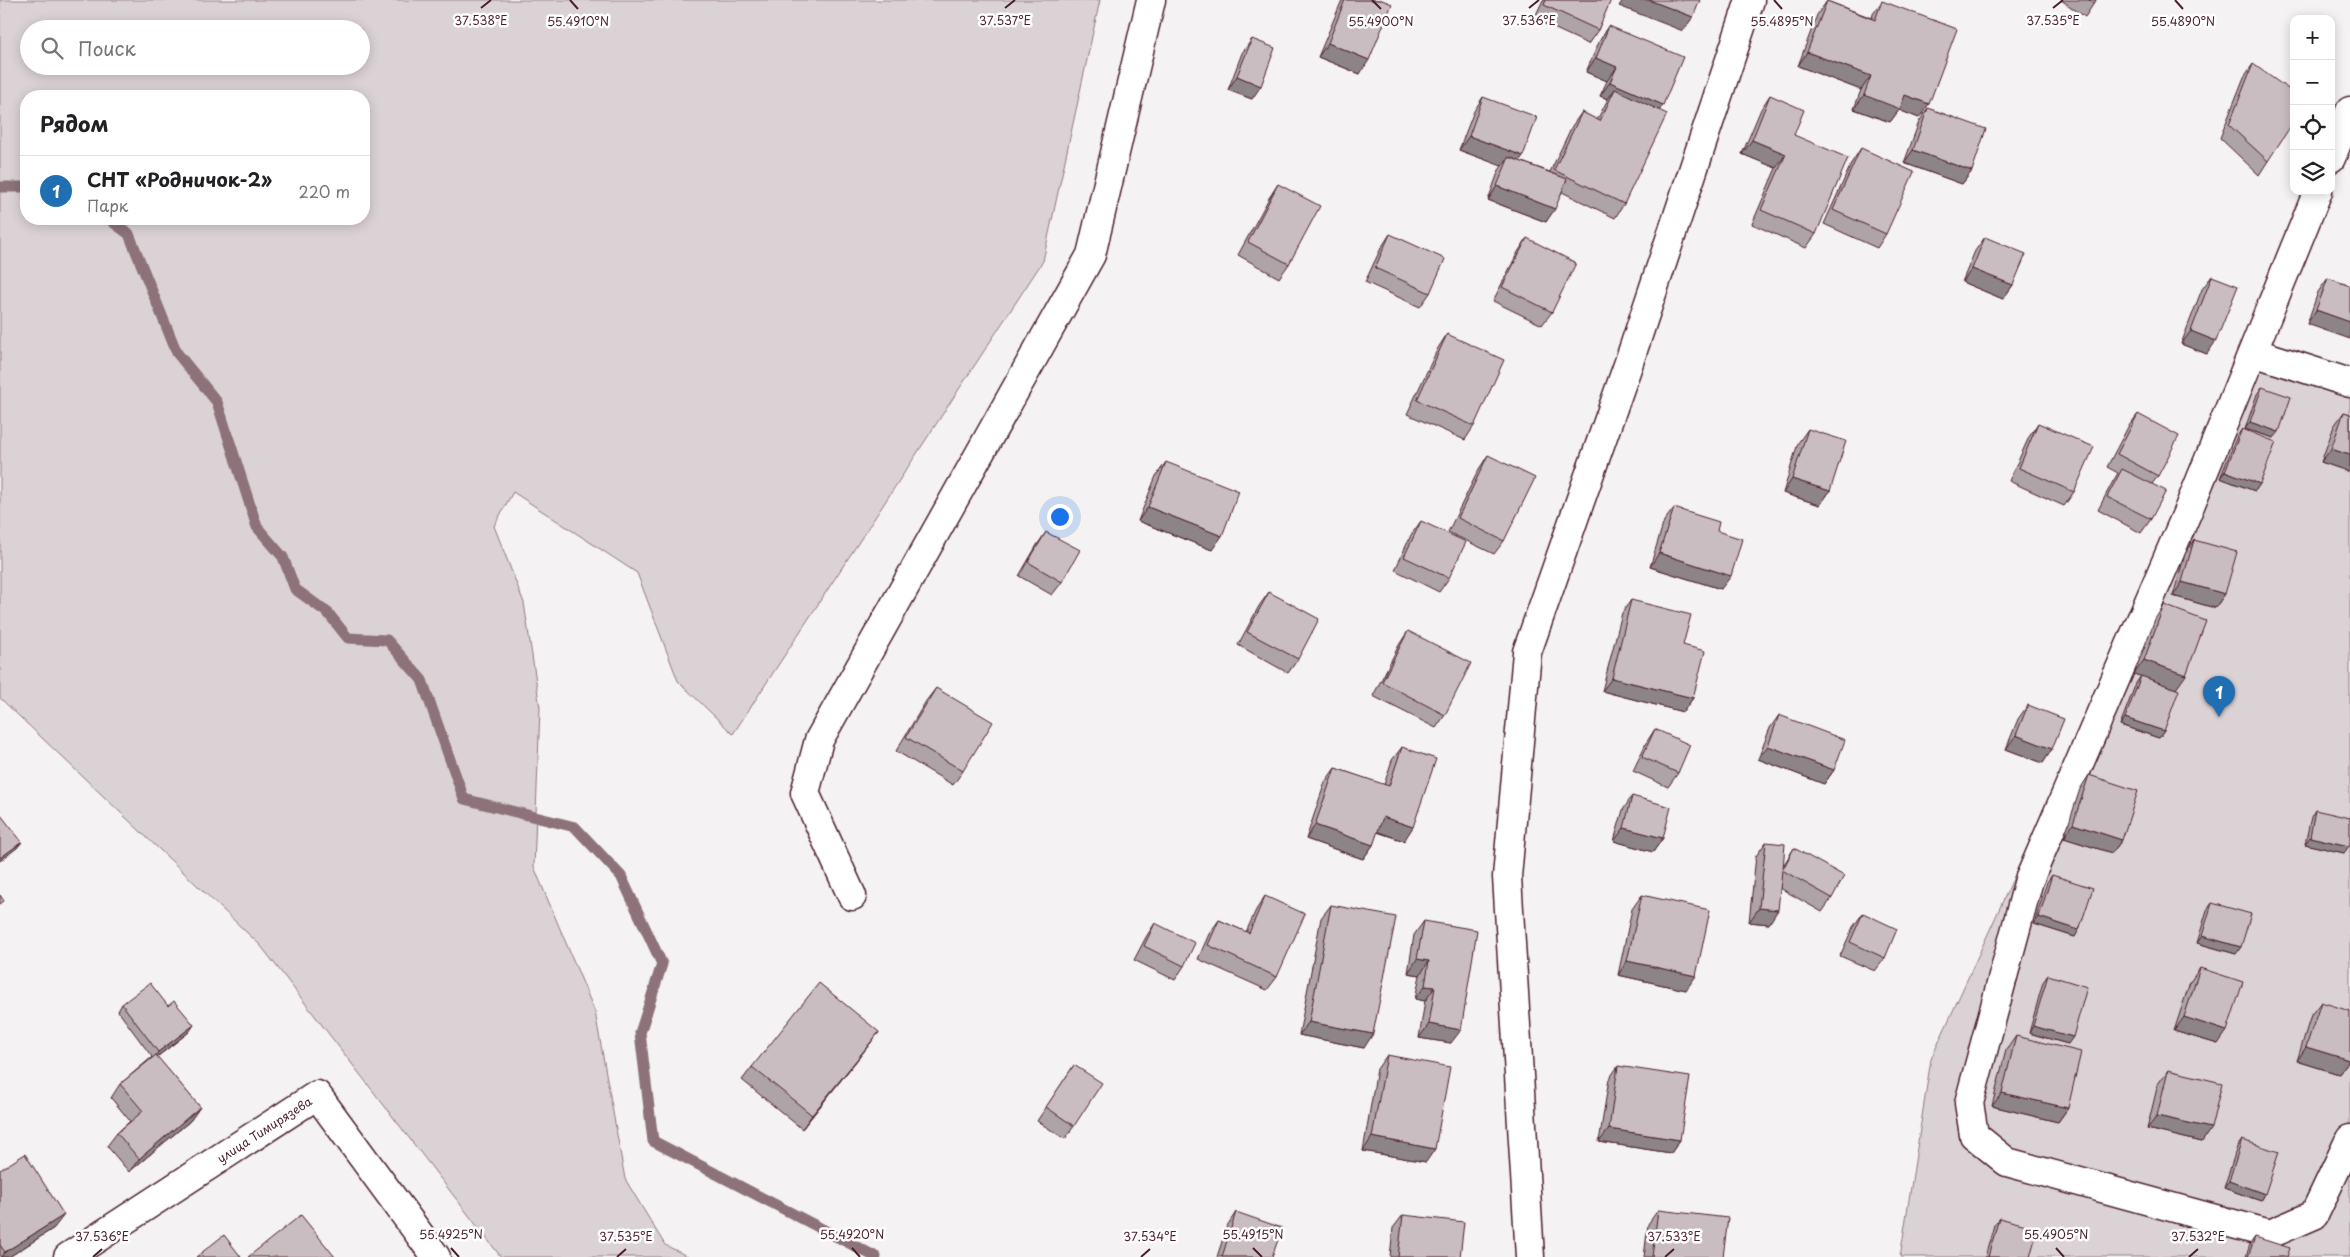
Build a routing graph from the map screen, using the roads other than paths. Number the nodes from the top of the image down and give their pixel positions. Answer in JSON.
{"nodes":[{"id":1,"x":1151,"y":0,"type":"edge"},
{"id":2,"x":1750,"y":0,"type":"edge"},
{"id":3,"x":2350,"y":111,"type":"edge"},
{"id":4,"x":2334,"y":150,"type":"edge"},
{"id":5,"x":2316,"y":195,"type":"edge"},
{"id":6,"x":2253,"y":352,"type":"junction"},
{"id":7,"x":2350,"y":383,"type":"edge"},
{"id":8,"x":852,"y":896,"type":"dead end"},
{"id":9,"x":2350,"y":1139,"type":"edge"},
{"id":10,"x":68,"y":1257,"type":"edge"},
{"id":11,"x":436,"y":1257,"type":"edge"},
{"id":12,"x":1530,"y":1257,"type":"edge"}],
"edges":[{"from":1,"to":8,"type":"street"},
{"from":2,"to":12,"type":"street"},
{"from":3,"to":4,"type":"street"},
{"from":5,"to":6,"type":"street"},
{"from":6,"to":7,"type":"street"},
{"from":6,"to":9,"type":"street"},
{"from":10,"to":11,"type":"street","name":"улица Тимирязева"}]}
